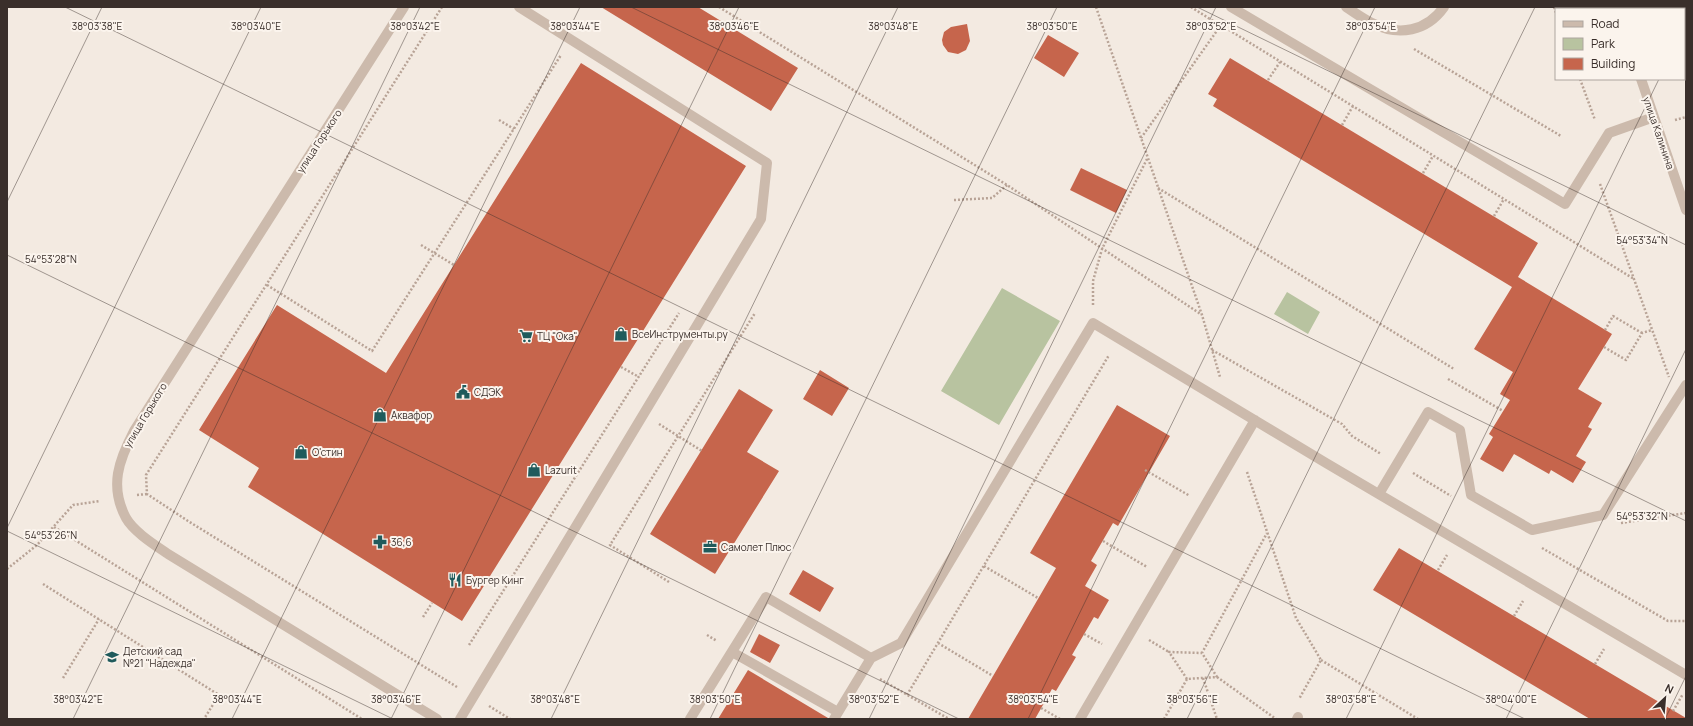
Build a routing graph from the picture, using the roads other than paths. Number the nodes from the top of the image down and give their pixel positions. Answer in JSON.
{"nodes":[{"id":1,"x":404,"y":7,"type":"edge"},
{"id":2,"x":519,"y":7,"type":"edge"},
{"id":3,"x":1231,"y":7,"type":"edge"},
{"id":4,"x":1346,"y":7,"type":"edge"},
{"id":5,"x":1444,"y":7,"type":"edge"},
{"id":6,"x":1641,"y":80,"type":"edge"},
{"id":7,"x":1654,"y":117,"type":"junction"},
{"id":8,"x":1686,"y":210,"type":"edge"},
{"id":9,"x":1686,"y":385,"type":"edge"},
{"id":10,"x":1255,"y":420,"type":"junction"},
{"id":11,"x":1379,"y":494,"type":"junction"},
{"id":12,"x":732,"y":652,"type":"junction"},
{"id":13,"x":871,"y":658,"type":"junction"},
{"id":14,"x":1686,"y":675,"type":"edge"},
{"id":15,"x":836,"y":716,"type":"edge"},
{"id":16,"x":437,"y":719,"type":"edge"},
{"id":17,"x":460,"y":719,"type":"edge"},
{"id":18,"x":690,"y":719,"type":"edge"},
{"id":19,"x":1080,"y":719,"type":"edge"}],
"edges":[{"from":1,"to":16,"type":"street","name":"улица Горького"},
{"from":2,"to":17,"type":"street"},
{"from":3,"to":7,"type":"street"},
{"from":4,"to":5,"type":"street"},
{"from":6,"to":7,"type":"street","name":"улица Калинина"},
{"from":7,"to":8,"type":"street","name":"улица Калинина"},
{"from":9,"to":11,"type":"street"},
{"from":10,"to":11,"type":"street"},
{"from":10,"to":13,"type":"street"},
{"from":10,"to":19,"type":"street"},
{"from":11,"to":14,"type":"street"},
{"from":12,"to":13,"type":"street"},
{"from":12,"to":15,"type":"street"},
{"from":12,"to":18,"type":"street"},
{"from":13,"to":15,"type":"street"}]}
